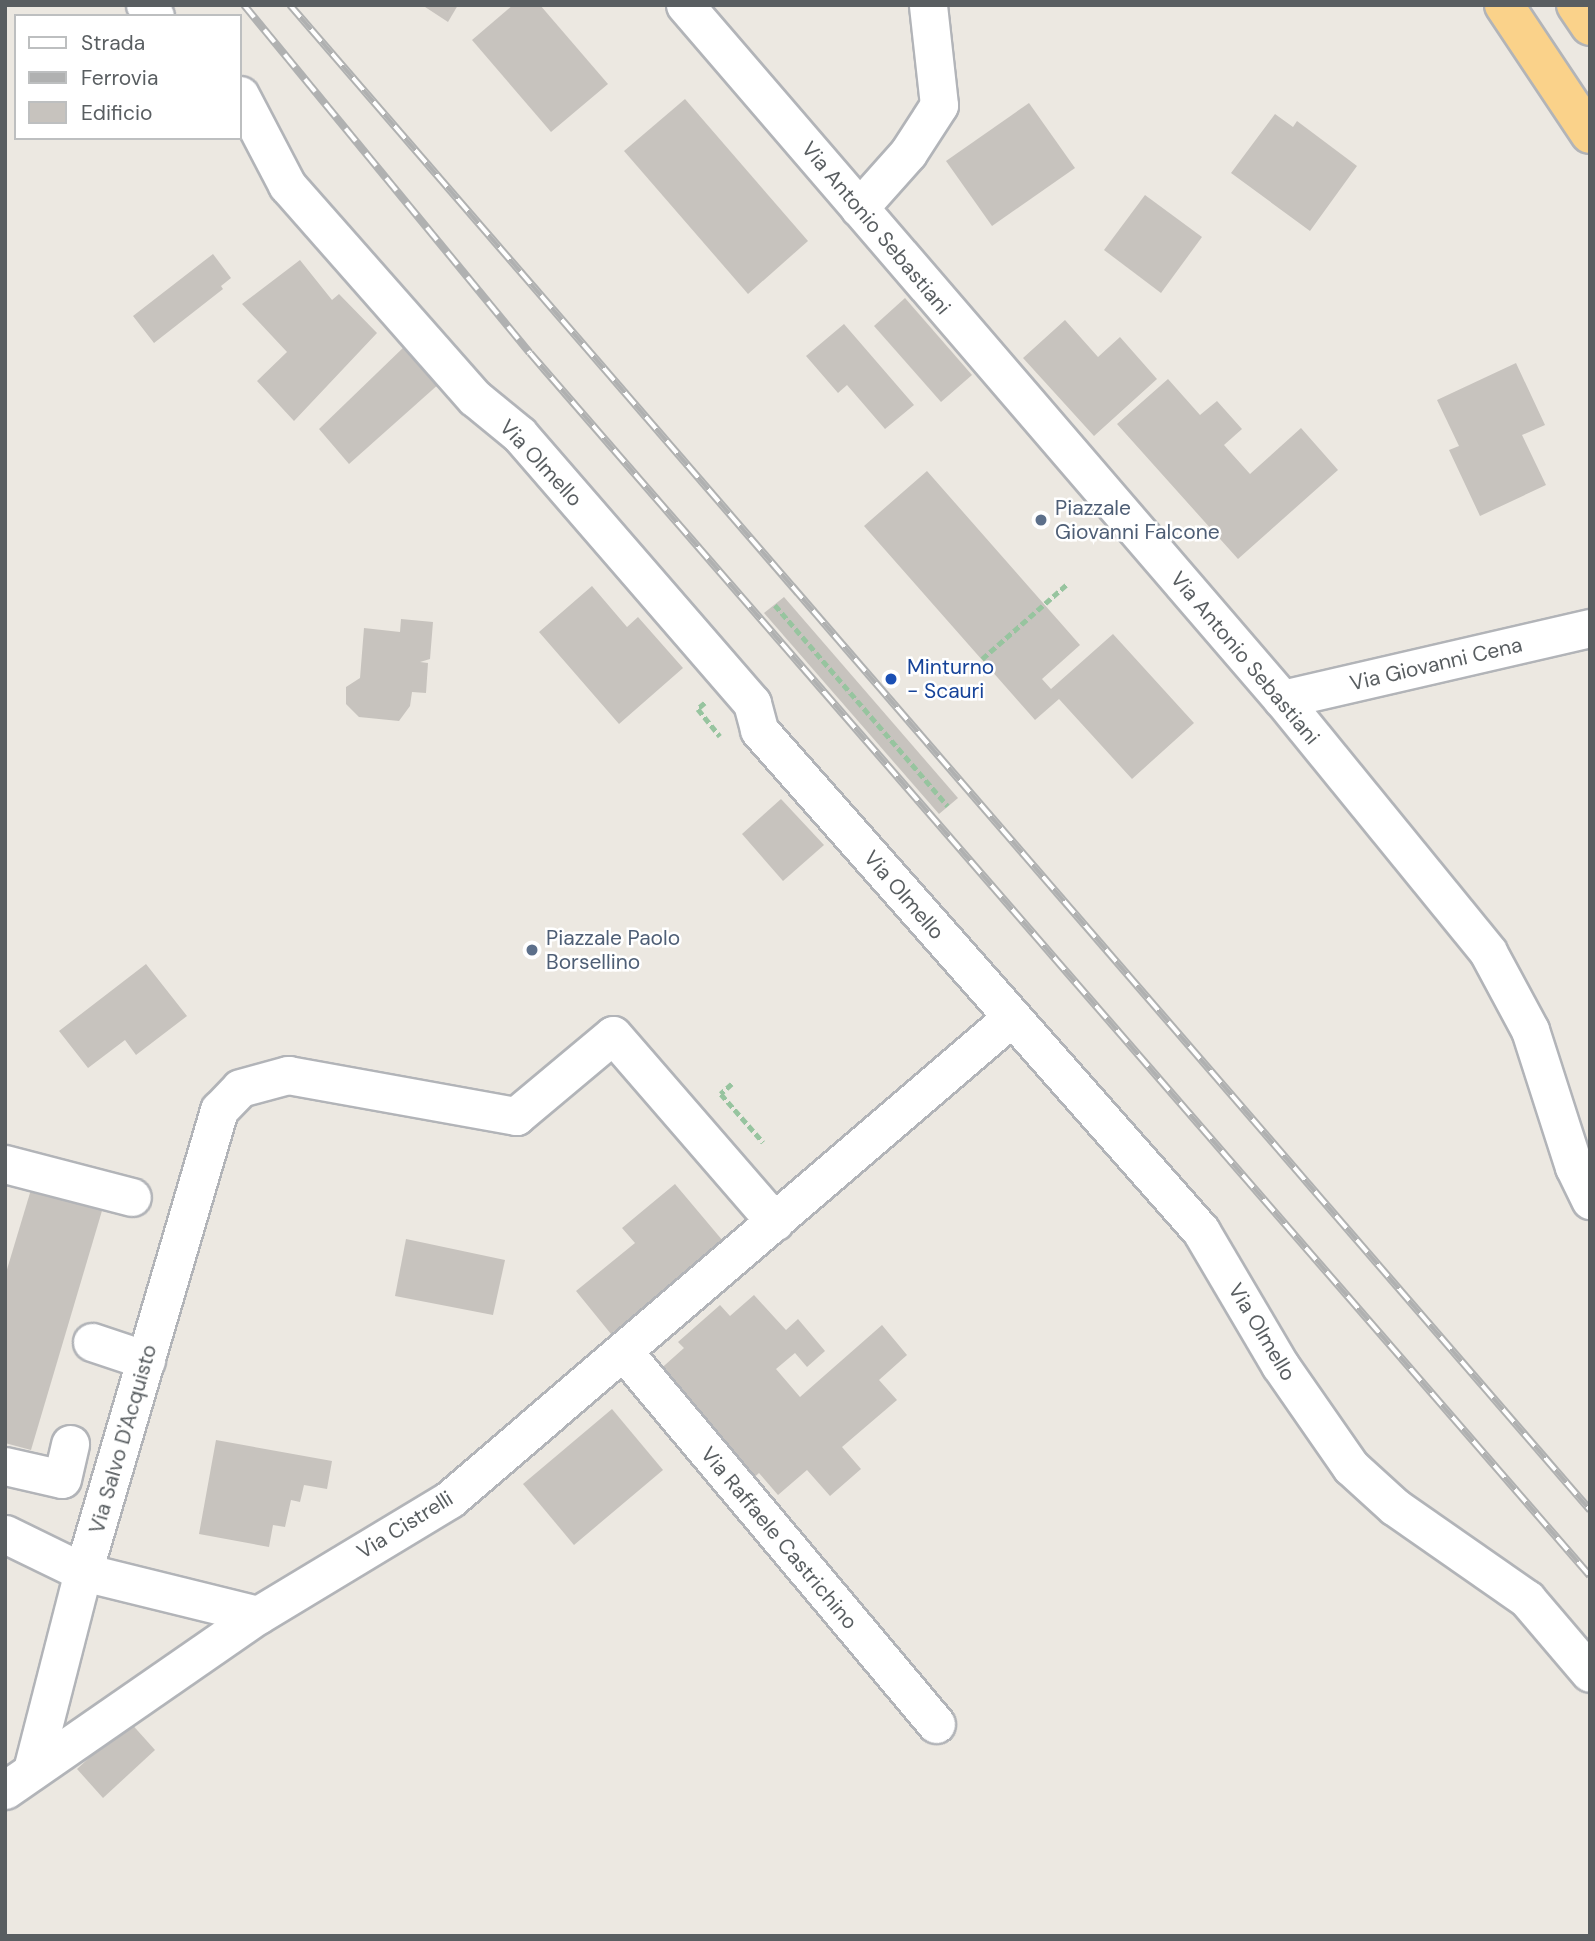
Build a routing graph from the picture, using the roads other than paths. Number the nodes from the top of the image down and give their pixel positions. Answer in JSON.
{"nodes":[{"id":1,"x":685,"y":5,"type":"edge"},
{"id":2,"x":929,"y":5,"type":"edge"},
{"id":3,"x":1504,"y":5,"type":"edge"},
{"id":4,"x":1576,"y":5,"type":"edge"},
{"id":5,"x":1590,"y":26,"type":"edge"},
{"id":6,"x":242,"y":99,"type":"edge"},
{"id":7,"x":1590,"y":134,"type":"edge"},
{"id":8,"x":859,"y":208,"type":"junction"},
{"id":9,"x":1590,"y":628,"type":"edge"},
{"id":10,"x":1282,"y":699,"type":"junction"},
{"id":11,"x":1012,"y":1017,"type":"junction"},
{"id":12,"x":5,"y":1164,"type":"edge"},
{"id":13,"x":132,"y":1197,"type":"dead end"},
{"id":14,"x":1590,"y":1200,"type":"edge"},
{"id":15,"x":775,"y":1222,"type":"junction"},
{"id":16,"x":92,"y":1342,"type":"dead end"},
{"id":17,"x":623,"y":1351,"type":"junction"},
{"id":18,"x":146,"y":1360,"type":"junction"},
{"id":19,"x":70,"y":1444,"type":"dead end"},
{"id":20,"x":5,"y":1466,"type":"edge"},
{"id":21,"x":62,"y":1479,"type":"junction"},
{"id":22,"x":104,"y":1503,"type":"junction"},
{"id":23,"x":5,"y":1534,"type":"edge"},
{"id":24,"x":83,"y":1572,"type":"junction"},
{"id":25,"x":258,"y":1615,"type":"junction"},
{"id":26,"x":1590,"y":1673,"type":"edge"},
{"id":27,"x":936,"y":1724,"type":"dead end"},
{"id":28,"x":18,"y":1780,"type":"edge"}],
"edges":[{"from":1,"to":8,"type":"street","name":"Via Antonio Sebastiani"},
{"from":2,"to":8,"type":"street"},
{"from":3,"to":7,"type":"highway"},
{"from":4,"to":5,"type":"highway"},
{"from":6,"to":11,"type":"street","name":"Via Olmello"},
{"from":8,"to":10,"type":"street","name":"Via Antonio Sebastiani"},
{"from":9,"to":10,"type":"street","name":"Via Giovanni Cena"},
{"from":10,"to":14,"type":"street","name":"Via Antonio Sebastiani"},
{"from":11,"to":15,"type":"street"},
{"from":11,"to":26,"type":"street","name":"Via Olmello"},
{"from":12,"to":13,"type":"street"},
{"from":15,"to":17,"type":"street","name":"Via Cistrelli"},
{"from":15,"to":18,"type":"street","name":"Via Salvo D'Acquisto"},
{"from":16,"to":18,"type":"street"},
{"from":17,"to":25,"type":"street","name":"Via Cistrelli"},
{"from":17,"to":27,"type":"street","name":"Via Raffaele Castrichino"},
{"from":18,"to":22,"type":"street","name":"Via Salvo D'Acquisto"},
{"from":19,"to":21,"type":"street"},
{"from":20,"to":21,"type":"street"},
{"from":21,"to":22,"type":"street"},
{"from":22,"to":24,"type":"street","name":"Via Salvo D'Acquisto"},
{"from":23,"to":24,"type":"street"},
{"from":24,"to":25,"type":"street"},
{"from":24,"to":28,"type":"street","name":"Via Salvo D'Acquisto"},
{"from":25,"to":28,"type":"street","name":"Via Cistrelli"}]}
